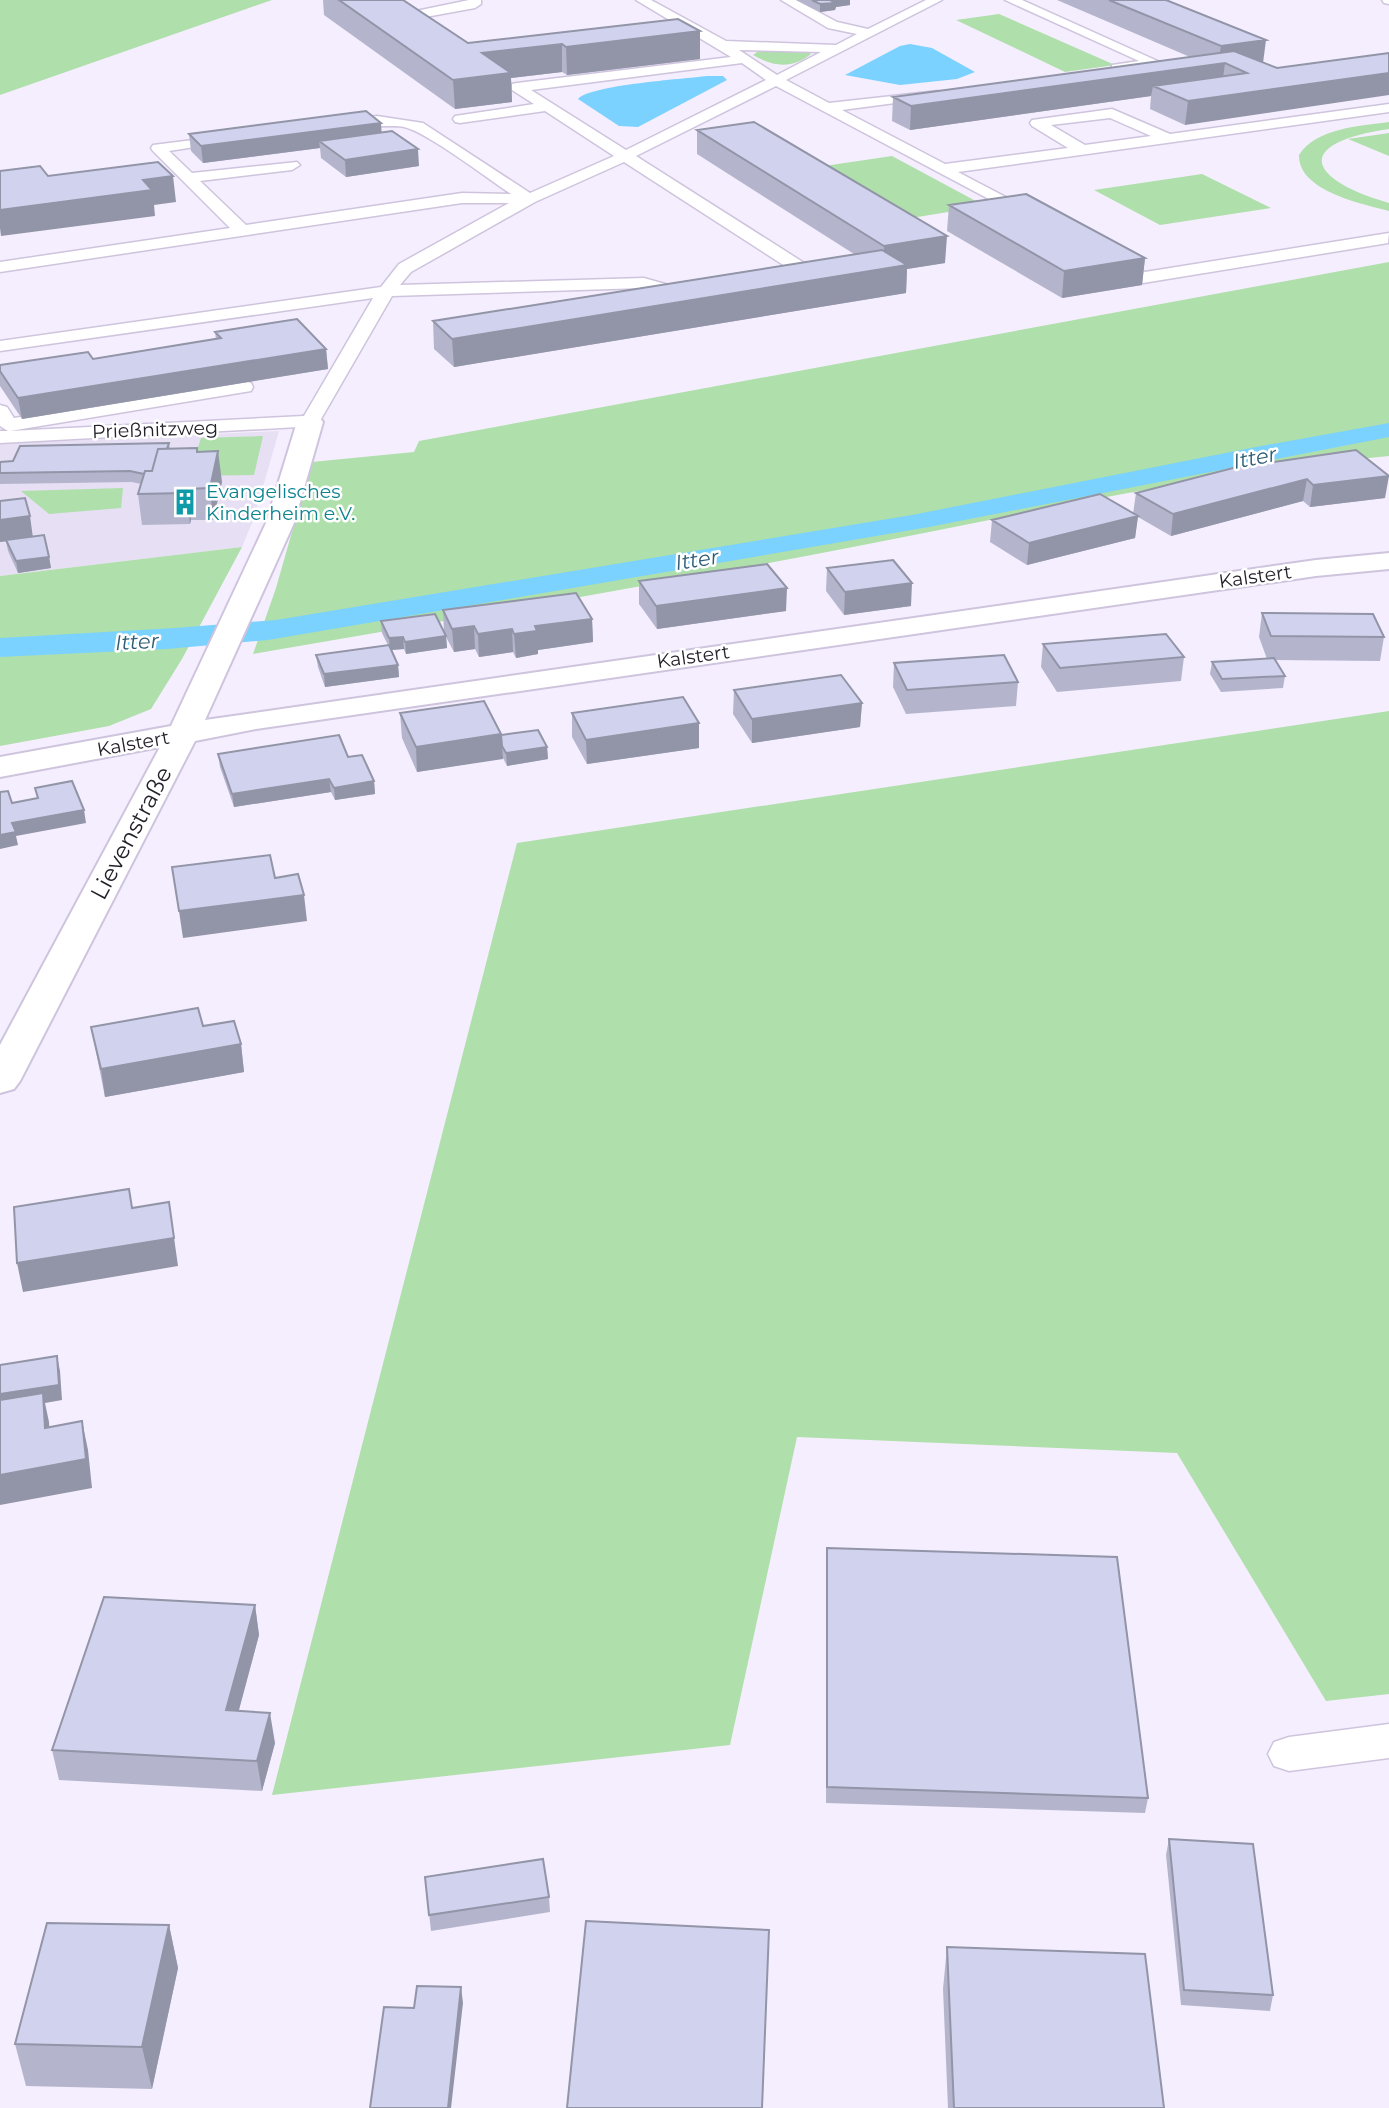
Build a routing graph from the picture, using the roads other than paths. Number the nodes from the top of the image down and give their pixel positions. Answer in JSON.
{"nodes":[{"id":1,"x":475,"y":0,"type":"edge"},
{"id":2,"x":642,"y":0,"type":"edge"},
{"id":3,"x":786,"y":0,"type":"edge"},
{"id":4,"x":936,"y":0,"type":"edge"},
{"id":5,"x":1011,"y":0,"type":"edge"},
{"id":6,"x":440,"y":27,"type":"edge"},
{"id":7,"x":868,"y":33,"type":"junction"},
{"id":8,"x":681,"y":41,"type":"edge"},
{"id":9,"x":716,"y":41,"type":"junction"},
{"id":10,"x":835,"y":49,"type":"junction"},
{"id":11,"x":745,"y":59,"type":"junction"},
{"id":12,"x":1108,"y":70,"type":"edge"},
{"id":13,"x":777,"y":81,"type":"junction"},
{"id":14,"x":950,"y":91,"type":"edge"},
{"id":15,"x":546,"y":107,"type":"junction"},
{"id":16,"x":830,"y":107,"type":"junction"},
{"id":17,"x":1389,"y":108,"type":"edge"},
{"id":18,"x":460,"y":119,"type":"edge"},
{"id":19,"x":316,"y":127,"type":"edge"},
{"id":20,"x":250,"y":135,"type":"edge"},
{"id":21,"x":1165,"y":137,"type":"junction"},
{"id":22,"x":1081,"y":149,"type":"junction"},
{"id":23,"x":623,"y":157,"type":"junction"},
{"id":24,"x":292,"y":164,"type":"dead end"},
{"id":25,"x":944,"y":169,"type":"junction"},
{"id":26,"x":189,"y":178,"type":"junction"},
{"id":27,"x":529,"y":199,"type":"junction"},
{"id":28,"x":1049,"y":227,"type":"edge"},
{"id":29,"x":242,"y":231,"type":"junction"},
{"id":30,"x":1388,"y":237,"type":"edge"},
{"id":31,"x":1096,"y":252,"type":"edge"},
{"id":32,"x":0,"y":267,"type":"edge"},
{"id":33,"x":751,"y":279,"type":"edge"},
{"id":34,"x":386,"y":291,"type":"junction"},
{"id":35,"x":618,"y":302,"type":"edge"},
{"id":36,"x":0,"y":346,"type":"edge"},
{"id":37,"x":244,"y":387,"type":"edge"},
{"id":38,"x":0,"y":411,"type":"edge"},
{"id":39,"x":310,"y":422,"type":"junction"},
{"id":40,"x":0,"y":437,"type":"edge"},
{"id":41,"x":1389,"y":561,"type":"edge"},
{"id":42,"x":183,"y":734,"type":"junction"},
{"id":43,"x":0,"y":766,"type":"edge"},
{"id":44,"x":0,"y":1081,"type":"edge"},
{"id":45,"x":1389,"y":1741,"type":"edge"},
{"id":46,"x":1289,"y":1754,"type":"dead end"}],
"edges":[{"from":1,"to":6,"type":"lane"},
{"from":2,"to":9,"type":"lane"},
{"from":3,"to":7,"type":"lane"},
{"from":4,"to":7,"type":"lane"},
{"from":5,"to":12,"type":"lane"},
{"from":7,"to":10,"type":"lane"},
{"from":8,"to":9,"type":"lane"},
{"from":9,"to":10,"type":"lane"},
{"from":9,"to":11,"type":"lane"},
{"from":10,"to":13,"type":"lane"},
{"from":11,"to":13,"type":"lane"},
{"from":11,"to":15,"type":"lane"},
{"from":13,"to":16,"type":"lane"},
{"from":13,"to":23,"type":"lane"},
{"from":14,"to":16,"type":"lane"},
{"from":15,"to":18,"type":"lane"},
{"from":15,"to":23,"type":"lane"},
{"from":16,"to":25,"type":"lane"},
{"from":17,"to":21,"type":"lane"},
{"from":19,"to":27,"type":"lane"},
{"from":20,"to":26,"type":"lane"},
{"from":21,"to":22,"type":"lane"},
{"from":21,"to":22,"type":"lane"},
{"from":22,"to":25,"type":"lane"},
{"from":23,"to":27,"type":"lane"},
{"from":23,"to":33,"type":"lane"},
{"from":24,"to":26,"type":"lane"},
{"from":25,"to":28,"type":"lane"},
{"from":26,"to":29,"type":"lane"},
{"from":27,"to":29,"type":"lane"},
{"from":27,"to":34,"type":"lane"},
{"from":29,"to":32,"type":"lane"},
{"from":30,"to":31,"type":"lane"},
{"from":34,"to":35,"type":"lane"},
{"from":34,"to":36,"type":"lane"},
{"from":34,"to":39,"type":"lane"},
{"from":37,"to":38,"type":"lane"},
{"from":39,"to":40,"type":"lane","name":"Prießnitzweg"},
{"from":39,"to":42,"type":"street","name":"Lievenstraße"},
{"from":41,"to":42,"type":"street","name":"Kalstert"},
{"from":42,"to":43,"type":"street","name":"Kalstert"},
{"from":42,"to":44,"type":"street","name":"Lievenstraße"},
{"from":45,"to":46,"type":"lane"}]}
